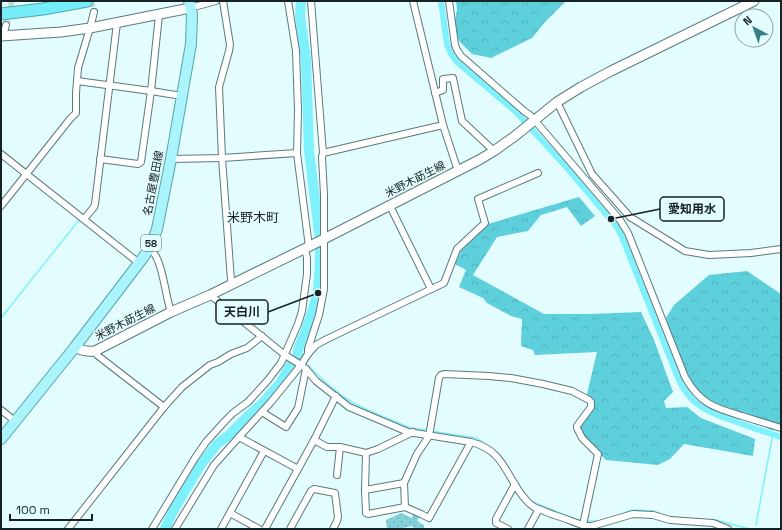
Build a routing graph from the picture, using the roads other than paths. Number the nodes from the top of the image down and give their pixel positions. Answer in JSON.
{"nodes":[{"id":1,"x":87,"y":1,"type":"edge"},
{"id":2,"x":216,"y":1,"type":"edge"},
{"id":3,"x":223,"y":1,"type":"edge"},
{"id":4,"x":288,"y":1,"type":"edge"},
{"id":5,"x":312,"y":1,"type":"edge"},
{"id":6,"x":413,"y":1,"type":"edge"},
{"id":7,"x":449,"y":1,"type":"edge"},
{"id":8,"x":754,"y":1,"type":"edge"},
{"id":9,"x":190,"y":4,"type":"edge"},
{"id":10,"x":94,"y":12,"type":"tunnel mouth"},
{"id":11,"x":1,"y":14,"type":"edge"},
{"id":12,"x":159,"y":15,"type":"junction"},
{"id":13,"x":117,"y":23,"type":"junction"},
{"id":14,"x":6,"y":25,"type":"tunnel mouth"},
{"id":15,"x":90,"y":28,"type":"junction"},
{"id":16,"x":2,"y":38,"type":"edge"},
{"id":17,"x":77,"y":81,"type":"junction"},
{"id":18,"x":110,"y":85,"type":"junction"},
{"id":19,"x":151,"y":91,"type":"junction"},
{"id":20,"x":435,"y":93,"type":"junction"},
{"id":21,"x":182,"y":96,"type":"junction"},
{"id":22,"x":557,"y":102,"type":"junction"},
{"id":23,"x":534,"y":120,"type":"junction"},
{"id":24,"x":443,"y":125,"type":"junction"},
{"id":25,"x":494,"y":152,"type":"junction"},
{"id":26,"x":297,"y":153,"type":"junction"},
{"id":27,"x":322,"y":153,"type":"junction"},
{"id":28,"x":1,"y":154,"type":"edge"},
{"id":29,"x":222,"y":158,"type":"junction"},
{"id":30,"x":100,"y":159,"type":"junction"},
{"id":31,"x":171,"y":160,"type":"junction"},
{"id":32,"x":458,"y":171,"type":"junction"},
{"id":33,"x":538,"y":173,"type":"dead end"},
{"id":34,"x":27,"y":174,"type":"junction"},
{"id":35,"x":1,"y":206,"type":"edge"},
{"id":36,"x":390,"y":206,"type":"junction"},
{"id":37,"x":84,"y":219,"type":"junction"},
{"id":38,"x":324,"y":239,"type":"junction"},
{"id":39,"x":308,"y":247,"type":"junction"},
{"id":40,"x":150,"y":248,"type":"junction"},
{"id":41,"x":781,"y":249,"type":"edge"},
{"id":42,"x":139,"y":263,"type":"junction"},
{"id":43,"x":232,"y":284,"type":"junction"},
{"id":44,"x":431,"y":289,"type":"junction"},
{"id":45,"x":210,"y":295,"type":"junction"},
{"id":46,"x":171,"y":312,"type":"junction"},
{"id":47,"x":262,"y":336,"type":"junction"},
{"id":48,"x":75,"y":347,"type":"junction"},
{"id":49,"x":95,"y":351,"type":"junction"},
{"id":50,"x":308,"y":354,"type":"junction"},
{"id":51,"x":285,"y":355,"type":"junction"},
{"id":52,"x":303,"y":367,"type":"junction"},
{"id":53,"x":336,"y":396,"type":"junction"},
{"id":54,"x":164,"y":407,"type":"junction"},
{"id":55,"x":1,"y":410,"type":"edge"},
{"id":56,"x":262,"y":412,"type":"junction"},
{"id":57,"x":15,"y":421,"type":"junction"},
{"id":58,"x":781,"y":428,"type":"edge"},
{"id":59,"x":413,"y":432,"type":"junction"},
{"id":60,"x":239,"y":436,"type":"junction"},
{"id":61,"x":429,"y":436,"type":"junction"},
{"id":62,"x":1,"y":439,"type":"edge"},
{"id":63,"x":314,"y":440,"type":"junction"},
{"id":64,"x":471,"y":442,"type":"junction"},
{"id":65,"x":340,"y":447,"type":"junction"},
{"id":66,"x":264,"y":451,"type":"junction"},
{"id":67,"x":366,"y":453,"type":"junction"},
{"id":68,"x":298,"y":469,"type":"junction"},
{"id":69,"x":337,"y":475,"type":"dead end"},
{"id":70,"x":404,"y":484,"type":"junction"},
{"id":71,"x":515,"y":484,"type":"junction"},
{"id":72,"x":365,"y":490,"type":"junction"},
{"id":73,"x":405,"y":507,"type":"junction"},
{"id":74,"x":539,"y":509,"type":"junction"},
{"id":75,"x":230,"y":513,"type":"junction"},
{"id":76,"x":583,"y":525,"type":"junction"},
{"id":77,"x":68,"y":529,"type":"edge"},
{"id":78,"x":152,"y":529,"type":"edge"},
{"id":79,"x":175,"y":529,"type":"edge"},
{"id":80,"x":221,"y":529,"type":"edge"},
{"id":81,"x":259,"y":529,"type":"edge"},
{"id":82,"x":265,"y":529,"type":"edge"},
{"id":83,"x":290,"y":529,"type":"edge"},
{"id":84,"x":333,"y":529,"type":"edge"},
{"id":85,"x":508,"y":529,"type":"edge"},
{"id":86,"x":528,"y":529,"type":"edge"},
{"id":87,"x":728,"y":529,"type":"edge"}],
"edges":[{"from":1,"to":11,"type":"highway"},
{"from":2,"to":9,"type":"street"},
{"from":3,"to":29,"type":"street"},
{"from":4,"to":26,"type":"street"},
{"from":5,"to":27,"type":"street"},
{"from":6,"to":20,"type":"street"},
{"from":7,"to":23,"type":"street"},
{"from":8,"to":22,"type":"main road","name":"米野木莇生線"},
{"from":9,"to":12,"type":"main road"},
{"from":9,"to":21,"type":"main road","name":"名古屋豊田線","number":"58"},
{"from":10,"to":15,"type":"street"},
{"from":12,"to":13,"type":"main road"},
{"from":12,"to":19,"type":"street"},
{"from":13,"to":15,"type":"main road"},
{"from":13,"to":18,"type":"street"},
{"from":14,"to":16,"type":"street"},
{"from":15,"to":16,"type":"main road"},
{"from":15,"to":17,"type":"street"},
{"from":17,"to":18,"type":"street"},
{"from":17,"to":34,"type":"street"},
{"from":18,"to":19,"type":"street"},
{"from":18,"to":30,"type":"street"},
{"from":19,"to":21,"type":"street"},
{"from":19,"to":30,"type":"street"},
{"from":20,"to":24,"type":"street"},
{"from":20,"to":25,"type":"street"},
{"from":21,"to":31,"type":"main road","name":"名古屋豊田線","number":"58"},
{"from":22,"to":23,"type":"main road","name":"米野木莇生線"},
{"from":22,"to":41,"type":"street"},
{"from":23,"to":25,"type":"main road","name":"米野木莇生線"},
{"from":23,"to":58,"type":"street"},
{"from":24,"to":27,"type":"street"},
{"from":24,"to":32,"type":"street"},
{"from":25,"to":32,"type":"main road","name":"米野木莇生線"},
{"from":26,"to":29,"type":"street"},
{"from":26,"to":39,"type":"street"},
{"from":27,"to":38,"type":"street"},
{"from":28,"to":34,"type":"street"},
{"from":29,"to":31,"type":"street"},
{"from":29,"to":43,"type":"street"},
{"from":30,"to":37,"type":"street"},
{"from":31,"to":40,"type":"main road","name":"名古屋豊田線","number":"58"},
{"from":32,"to":36,"type":"main road","name":"米野木莇生線"},
{"from":33,"to":44,"type":"street"},
{"from":34,"to":35,"type":"street"},
{"from":34,"to":37,"type":"street"},
{"from":36,"to":38,"type":"main road","name":"米野木莇生線"},
{"from":36,"to":44,"type":"street"},
{"from":37,"to":42,"type":"street"},
{"from":38,"to":39,"type":"main road","name":"米野木莇生線"},
{"from":38,"to":50,"type":"street"},
{"from":39,"to":43,"type":"main road","name":"米野木莇生線"},
{"from":39,"to":51,"type":"street"},
{"from":40,"to":42,"type":"main road","name":"名古屋豊田線","number":"58"},
{"from":40,"to":46,"type":"street"},
{"from":42,"to":48,"type":"main road","name":"名古屋豊田線","number":"58"},
{"from":43,"to":45,"type":"main road","name":"米野木莇生線"},
{"from":44,"to":50,"type":"street"},
{"from":45,"to":46,"type":"main road","name":"米野木莇生線"},
{"from":45,"to":47,"type":"street"},
{"from":46,"to":49,"type":"main road","name":"米野木莇生線"},
{"from":47,"to":51,"type":"street"},
{"from":47,"to":54,"type":"street"},
{"from":48,"to":49,"type":"main road","name":"米野木莇生線"},
{"from":48,"to":57,"type":"main road","name":"名古屋豊田線","number":"58"},
{"from":49,"to":54,"type":"street"},
{"from":50,"to":52,"type":"street"},
{"from":51,"to":52,"type":"street"},
{"from":51,"to":78,"type":"street"},
{"from":52,"to":53,"type":"street"},
{"from":52,"to":56,"type":"street"},
{"from":52,"to":56,"type":"street"},
{"from":53,"to":59,"type":"street"},
{"from":53,"to":63,"type":"street"},
{"from":54,"to":77,"type":"street"},
{"from":55,"to":57,"type":"street"},
{"from":56,"to":60,"type":"street"},
{"from":57,"to":62,"type":"main road","name":"名古屋豊田線","number":"58"},
{"from":59,"to":61,"type":"street"},
{"from":59,"to":67,"type":"street"},
{"from":60,"to":66,"type":"street"},
{"from":60,"to":79,"type":"street"},
{"from":61,"to":64,"type":"street"},
{"from":61,"to":70,"type":"street"},
{"from":61,"to":76,"type":"street"},
{"from":63,"to":65,"type":"street"},
{"from":63,"to":68,"type":"street"},
{"from":64,"to":71,"type":"street"},
{"from":64,"to":73,"type":"street"},
{"from":65,"to":67,"type":"street"},
{"from":65,"to":69,"type":"street"},
{"from":66,"to":68,"type":"street"},
{"from":66,"to":75,"type":"street"},
{"from":67,"to":72,"type":"street"},
{"from":68,"to":82,"type":"street"},
{"from":70,"to":72,"type":"street"},
{"from":70,"to":73,"type":"street"},
{"from":71,"to":74,"type":"street"},
{"from":71,"to":85,"type":"street"},
{"from":72,"to":73,"type":"street"},
{"from":74,"to":76,"type":"street"},
{"from":74,"to":86,"type":"street"},
{"from":75,"to":80,"type":"street"},
{"from":75,"to":81,"type":"street"},
{"from":76,"to":87,"type":"street"},
{"from":83,"to":84,"type":"street"}]}
